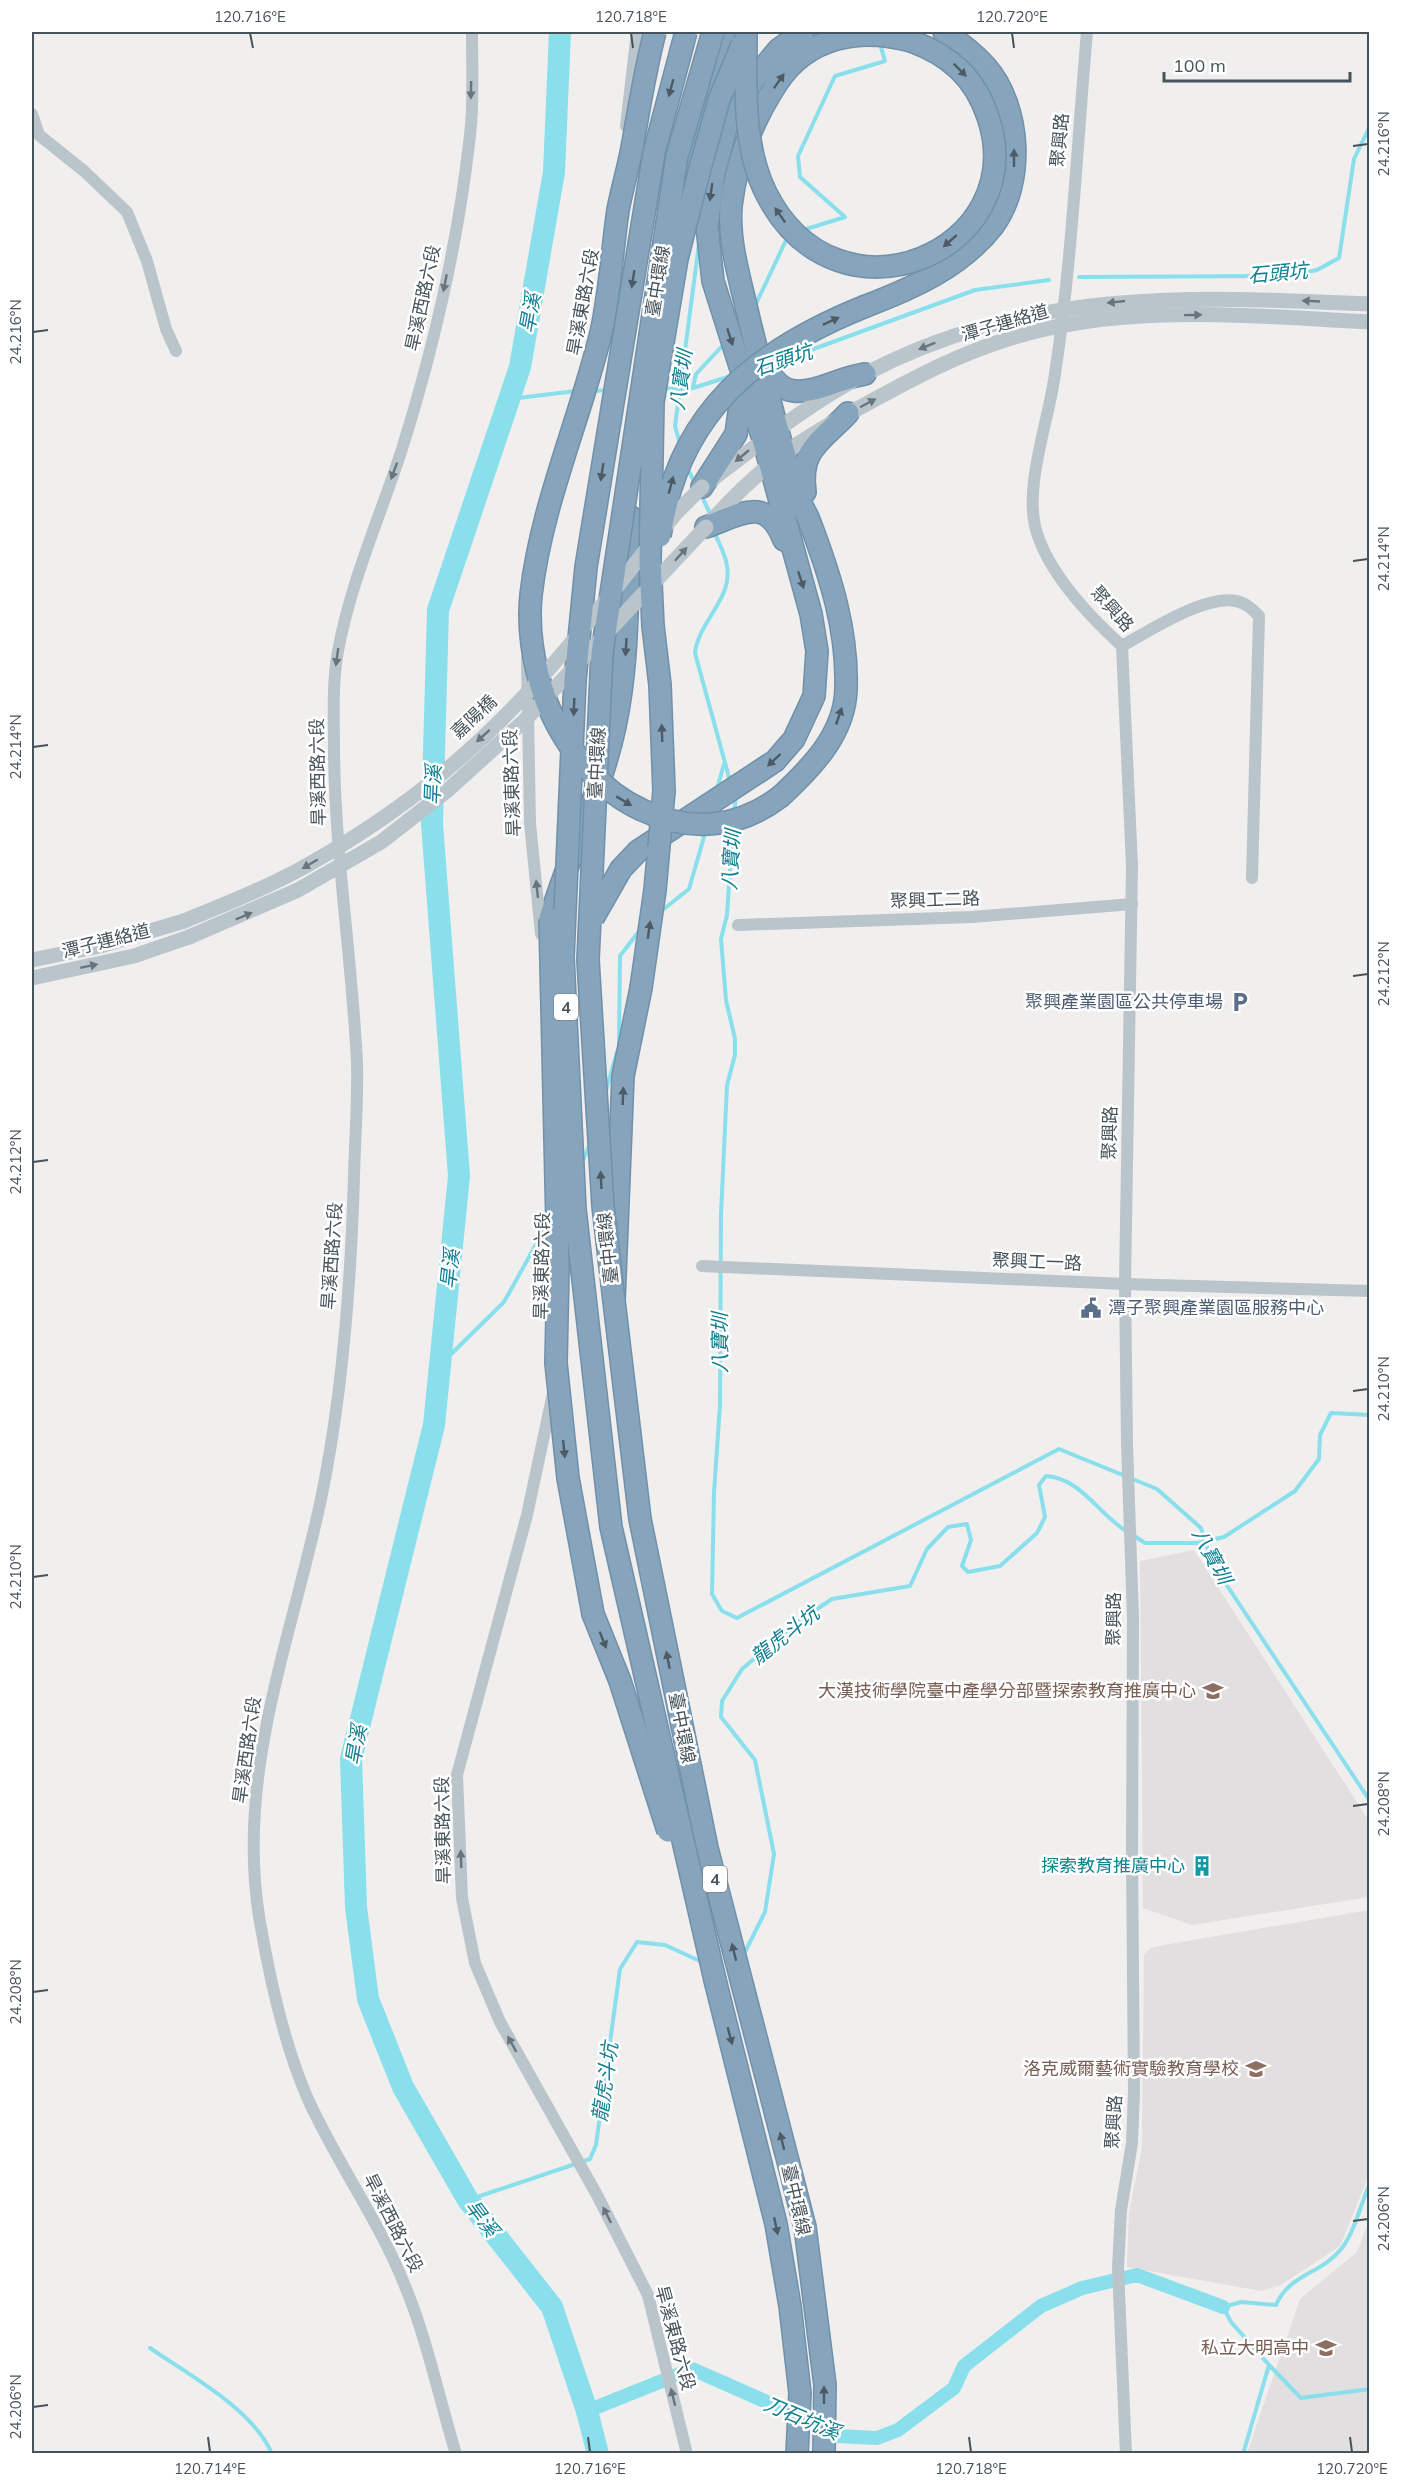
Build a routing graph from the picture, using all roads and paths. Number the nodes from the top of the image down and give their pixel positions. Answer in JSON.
{"nodes":[{"id":1,"x":472,"y":32,"type":"edge"},
{"id":2,"x":637,"y":32,"type":"edge"},
{"id":3,"x":655,"y":32,"type":"edge"},
{"id":4,"x":686,"y":32,"type":"edge"},
{"id":5,"x":713,"y":32,"type":"edge"},
{"id":6,"x":725,"y":32,"type":"edge"},
{"id":7,"x":747,"y":32,"type":"edge"},
{"id":8,"x":803,"y":32,"type":"edge"},
{"id":9,"x":944,"y":32,"type":"edge"},
{"id":10,"x":1087,"y":32,"type":"edge"},
{"id":11,"x":32,"y":114,"type":"edge"},
{"id":12,"x":1370,"y":304,"type":"edge"},
{"id":13,"x":1063,"y":309,"type":"junction"},
{"id":14,"x":1370,"y":322,"type":"edge"},
{"id":15,"x":1060,"y":327,"type":"junction"},
{"id":16,"x":753,"y":335,"type":"junction"},
{"id":17,"x":176,"y":351,"type":"dead end"},
{"id":18,"x":865,"y":374,"type":"junction"},
{"id":19,"x":742,"y":378,"type":"junction"},
{"id":20,"x":848,"y":413,"type":"junction"},
{"id":21,"x":770,"y":434,"type":"junction"},
{"id":22,"x":777,"y":457,"type":"junction"},
{"id":23,"x":702,"y":487,"type":"junction"},
{"id":24,"x":808,"y":519,"type":"junction"},
{"id":25,"x":706,"y":527,"type":"junction"},
{"id":26,"x":792,"y":553,"type":"junction"},
{"id":27,"x":653,"y":626,"type":"junction"},
{"id":28,"x":1122,"y":646,"type":"junction"},
{"id":29,"x":1252,"y":878,"type":"dead end"},
{"id":30,"x":1132,"y":904,"type":"junction"},
{"id":31,"x":184,"y":921,"type":"joint"},
{"id":32,"x":738,"y":925,"type":"dead end"},
{"id":33,"x":189,"y":937,"type":"joint"},
{"id":34,"x":32,"y":960,"type":"edge"},
{"id":35,"x":32,"y":978,"type":"edge"},
{"id":36,"x":554,"y":1097,"type":"junction"},
{"id":37,"x":702,"y":1266,"type":"dead end"},
{"id":38,"x":1125,"y":1284,"type":"junction"},
{"id":39,"x":1370,"y":1291,"type":"edge"},
{"id":40,"x":614,"y":1301,"type":"junction"},
{"id":41,"x":715,"y":1980,"type":"junction"},
{"id":42,"x":456,"y":2454,"type":"edge"},
{"id":43,"x":687,"y":2454,"type":"edge"},
{"id":44,"x":797,"y":2454,"type":"edge"},
{"id":45,"x":824,"y":2454,"type":"edge"},
{"id":46,"x":1126,"y":2454,"type":"edge"}],
"edges":[{"from":1,"to":42,"type":"street","name":"旱溪西路六段","one_way":true},
{"from":43,"to":2,"type":"street","name":"旱溪東路六段","one_way":true},
{"from":3,"to":24,"type":"highway","one_way":true,"bridge":true},
{"from":4,"to":41,"type":"highway","name":"臺中環線","number":"4","one_way":true,"bridge":true},
{"from":40,"to":5,"type":"highway","name":"臺中環線","number":"4","one_way":true,"bridge":true},
{"from":6,"to":36,"type":"highway","one_way":true,"bridge":true},
{"from":16,"to":7,"type":"highway","one_way":true,"bridge":true},
{"from":7,"to":27,"type":"highway","bridge":true},
{"from":8,"to":19,"type":"highway","one_way":true,"bridge":true},
{"from":27,"to":9,"type":"highway","one_way":true,"bridge":true},
{"from":10,"to":13,"type":"street","name":"聚興路"},
{"from":11,"to":17,"type":"street"},
{"from":12,"to":13,"type":"street","name":"潭子連絡道","one_way":true},
{"from":13,"to":15,"type":"street","name":"聚興路"},
{"from":13,"to":18,"type":"street","name":"潭子連絡道","one_way":true},
{"from":15,"to":14,"type":"street","name":"潭子連絡道","one_way":true},
{"from":20,"to":15,"type":"street","name":"潭子連絡道","one_way":true},
{"from":15,"to":28,"type":"street","name":"聚興路"},
{"from":16,"to":18,"type":"highway"},
{"from":16,"to":21,"type":"highway"},
{"from":18,"to":21,"type":"street","name":"潭子連絡道"},
{"from":19,"to":21,"type":"highway"},
{"from":19,"to":23,"type":"highway"},
{"from":20,"to":22,"type":"street","name":"潭子連絡道"},
{"from":20,"to":24,"type":"highway"},
{"from":21,"to":22,"type":"highway"},
{"from":21,"to":23,"type":"street","name":"潭子連絡道","one_way":true},
{"from":22,"to":24,"type":"highway"},
{"from":22,"to":25,"type":"street","name":"潭子連絡道"},
{"from":22,"to":26,"type":"highway"},
{"from":23,"to":31,"type":"street","name":"嘉陽橋","one_way":true,"bridge":true},
{"from":25,"to":26,"type":"highway"},
{"from":33,"to":25,"type":"street","name":"嘉陽橋","one_way":true,"bridge":true},
{"from":26,"to":36,"type":"highway","one_way":true,"bridge":true},
{"from":40,"to":27,"type":"highway","one_way":true,"bridge":true},
{"from":28,"to":29,"type":"street"},
{"from":28,"to":30,"type":"street","name":"聚興路"},
{"from":30,"to":32,"type":"street","name":"聚興工二路"},
{"from":30,"to":38,"type":"street","name":"聚興路"},
{"from":31,"to":34,"type":"street","name":"潭子連絡道"},
{"from":35,"to":33,"type":"street","name":"潭子連絡道","one_way":true},
{"from":36,"to":41,"type":"highway","one_way":true,"bridge":true},
{"from":37,"to":38,"type":"street","name":"聚興工一路"},
{"from":38,"to":39,"type":"street","name":"聚興工一路"},
{"from":38,"to":46,"type":"street","name":"聚興路"},
{"from":45,"to":40,"type":"highway","name":"臺中環線","number":"4","one_way":true},
{"from":41,"to":44,"type":"highway","name":"臺中環線","number":"4","one_way":true}]}
